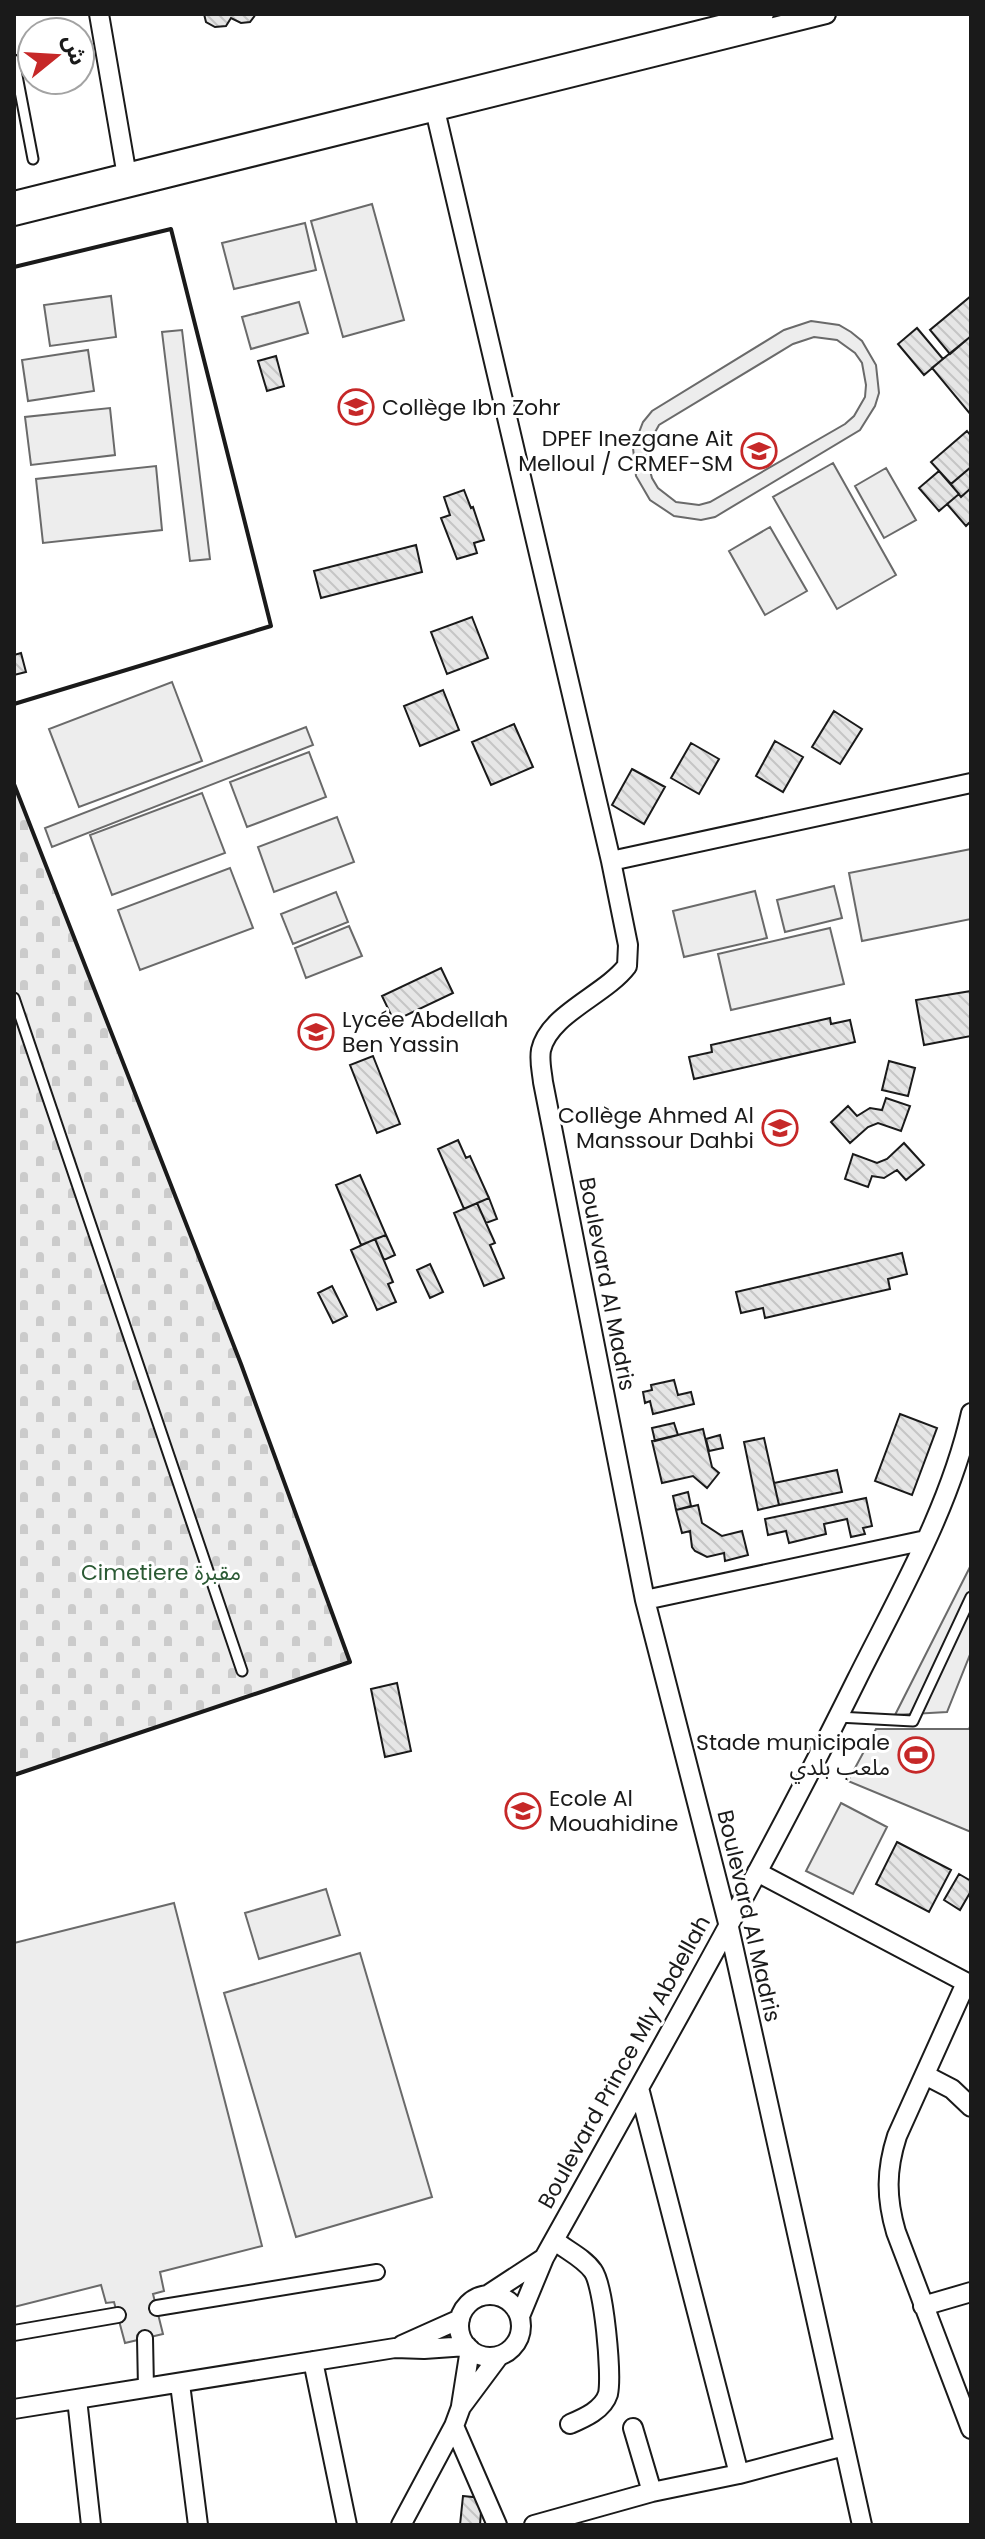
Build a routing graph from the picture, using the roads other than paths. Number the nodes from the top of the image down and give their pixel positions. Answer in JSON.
{"nodes":[{"id":1,"x":99,"y":14,"type":"edge"},
{"id":2,"x":764,"y":14,"type":"edge"},
{"id":3,"x":826,"y":14,"type":"edge"},
{"id":4,"x":801,"y":17,"type":"edge"},
{"id":5,"x":14,"y":60,"type":"edge"},
{"id":6,"x":16,"y":80,"type":"edge"},
{"id":7,"x":18,"y":96,"type":"edge"},
{"id":8,"x":435,"y":110,"type":"junction"},
{"id":9,"x":33,"y":159,"type":"dead end"},
{"id":10,"x":128,"y":181,"type":"junction"},
{"id":11,"x":14,"y":201,"type":"edge"},
{"id":12,"x":35,"y":203,"type":"junction"},
{"id":13,"x":14,"y":216,"type":"edge"},
{"id":14,"x":971,"y":783,"type":"edge"},
{"id":15,"x":611,"y":861,"type":"junction"},
{"id":16,"x":14,"y":998,"type":"edge"},
{"id":17,"x":971,"y":1413,"type":"edge"},
{"id":18,"x":926,"y":1540,"type":"junction"},
{"id":19,"x":971,"y":1597,"type":"edge"},
{"id":20,"x":645,"y":1600,"type":"junction"},
{"id":21,"x":242,"y":1671,"type":"dead end"},
{"id":22,"x":838,"y":1717,"type":"junction"},
{"id":23,"x":757,"y":1872,"type":"junction"},
{"id":24,"x":728,"y":1923,"type":"junction"},
{"id":25,"x":969,"y":1984,"type":"edge"},
{"id":26,"x":925,"y":2075,"type":"junction"},
{"id":27,"x":639,"y":2088,"type":"junction"},
{"id":28,"x":971,"y":2107,"type":"edge"},
{"id":29,"x":554,"y":2240,"type":"junction"},
{"id":30,"x":544,"y":2258,"type":"junction"},
{"id":31,"x":377,"y":2272,"type":"dead end"},
{"id":32,"x":971,"y":2292,"type":"edge"},
{"id":33,"x":489,"y":2294,"type":"junction"},
{"id":34,"x":923,"y":2306,"type":"junction"},
{"id":35,"x":157,"y":2308,"type":"dead end"},
{"id":36,"x":118,"y":2315,"type":"dead end"},
{"id":37,"x":520,"y":2316,"type":"junction"},
{"id":38,"x":460,"y":2319,"type":"junction"},
{"id":39,"x":14,"y":2333,"type":"edge"},
{"id":40,"x":145,"y":2338,"type":"dead end"},
{"id":41,"x":395,"y":2348,"type":"junction"},
{"id":42,"x":468,"y":2348,"type":"junction"},
{"id":43,"x":499,"y":2356,"type":"junction"},
{"id":44,"x":313,"y":2361,"type":"junction"},
{"id":45,"x":180,"y":2384,"type":"junction"},
{"id":46,"x":146,"y":2388,"type":"junction"},
{"id":47,"x":77,"y":2399,"type":"junction"},
{"id":48,"x":461,"y":2407,"type":"junction"},
{"id":49,"x":14,"y":2409,"type":"edge"},
{"id":50,"x":570,"y":2424,"type":"dead end"},
{"id":51,"x":454,"y":2426,"type":"junction"},
{"id":52,"x":633,"y":2428,"type":"dead end"},
{"id":53,"x":971,"y":2429,"type":"edge"},
{"id":54,"x":844,"y":2446,"type":"junction"},
{"id":55,"x":739,"y":2474,"type":"junction"},
{"id":56,"x":652,"y":2492,"type":"junction"},
{"id":57,"x":91,"y":2525,"type":"edge"},
{"id":58,"x":198,"y":2525,"type":"edge"},
{"id":59,"x":347,"y":2525,"type":"edge"},
{"id":60,"x":401,"y":2525,"type":"edge"},
{"id":61,"x":497,"y":2525,"type":"edge"},
{"id":62,"x":534,"y":2525,"type":"edge"},
{"id":63,"x":862,"y":2525,"type":"edge"}],
"edges":[{"from":1,"to":10,"type":"street"},
{"from":2,"to":10,"type":"street"},
{"from":3,"to":4,"type":"street"},
{"from":4,"to":8,"type":"street"},
{"from":5,"to":6,"type":"lane"},
{"from":7,"to":9,"type":"lane"},
{"from":8,"to":10,"type":"street"},
{"from":8,"to":15,"type":"street"},
{"from":10,"to":12,"type":"street"},
{"from":11,"to":12,"type":"street"},
{"from":12,"to":13,"type":"street"},
{"from":14,"to":15,"type":"street"},
{"from":15,"to":20,"type":"street","name":"Boulevard Al Madris"},
{"from":16,"to":21,"type":"lane"},
{"from":17,"to":18,"type":"street","name":"Boulevard Prince Mly Abdellah"},
{"from":18,"to":20,"type":"street"},
{"from":18,"to":22,"type":"street","name":"Boulevard Prince Mly Abdellah"},
{"from":19,"to":22,"type":"lane"},
{"from":20,"to":24,"type":"street","name":"Boulevard Al Madris"},
{"from":22,"to":23,"type":"street","name":"Boulevard Prince Mly Abdellah"},
{"from":23,"to":24,"type":"street","name":"Boulevard Prince Mly Abdellah"},
{"from":23,"to":25,"type":"street"},
{"from":24,"to":27,"type":"street","name":"Boulevard Prince Mly Abdellah"},
{"from":24,"to":54,"type":"street","name":"Boulevard Al Madris"},
{"from":25,"to":26,"type":"street"},
{"from":26,"to":28,"type":"street"},
{"from":26,"to":34,"type":"street"},
{"from":27,"to":29,"type":"street","name":"Boulevard Prince Mly Abdellah"},
{"from":27,"to":55,"type":"street"},
{"from":29,"to":30,"type":"street","name":"Boulevard Prince Mly Abdellah"},
{"from":29,"to":50,"type":"street"},
{"from":30,"to":33,"type":"street","name":"Boulevard Prince Mly Abdellah"},
{"from":30,"to":37,"type":"street","name":"Boulevard Prince Mly Abdellah"},
{"from":31,"to":35,"type":"street"},
{"from":32,"to":34,"type":"street"},
{"from":33,"to":37,"type":"street"},
{"from":33,"to":38,"type":"street"},
{"from":34,"to":53,"type":"street"},
{"from":36,"to":39,"type":"street"},
{"from":37,"to":43,"type":"street"},
{"from":38,"to":41,"type":"street"},
{"from":38,"to":42,"type":"street"},
{"from":40,"to":46,"type":"street"},
{"from":41,"to":42,"type":"street"},
{"from":41,"to":44,"type":"street"},
{"from":42,"to":43,"type":"street"},
{"from":42,"to":48,"type":"street"},
{"from":43,"to":48,"type":"street"},
{"from":44,"to":45,"type":"street"},
{"from":44,"to":59,"type":"street"},
{"from":45,"to":46,"type":"street"},
{"from":45,"to":58,"type":"street"},
{"from":46,"to":47,"type":"street"},
{"from":47,"to":49,"type":"street"},
{"from":47,"to":57,"type":"street"},
{"from":48,"to":51,"type":"street"},
{"from":51,"to":60,"type":"street"},
{"from":51,"to":61,"type":"street"},
{"from":52,"to":56,"type":"street"},
{"from":54,"to":55,"type":"street"},
{"from":54,"to":63,"type":"street","name":"Boulevard Al Madris"},
{"from":55,"to":56,"type":"street"},
{"from":56,"to":62,"type":"street"}]}
